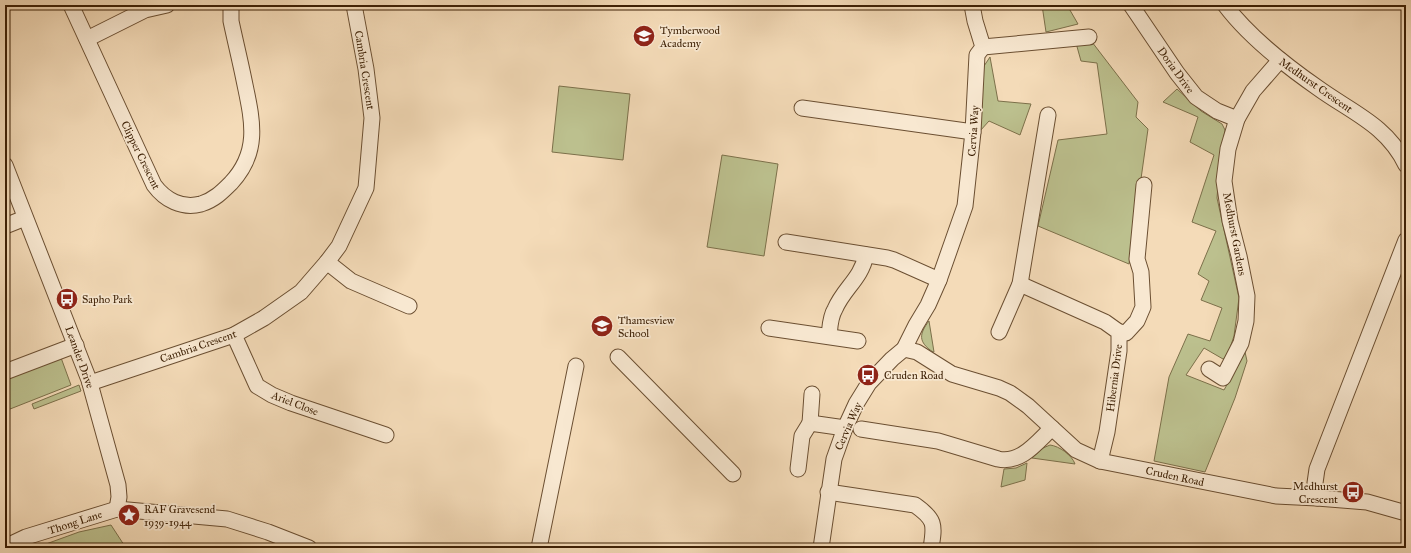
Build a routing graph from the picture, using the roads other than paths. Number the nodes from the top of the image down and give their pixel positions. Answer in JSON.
{"nodes":[{"id":1,"x":71,"y":5,"type":"edge"},
{"id":2,"x":167,"y":5,"type":"edge"},
{"id":3,"x":231,"y":5,"type":"edge"},
{"id":4,"x":354,"y":5,"type":"edge"},
{"id":5,"x":972,"y":5,"type":"edge"},
{"id":6,"x":1131,"y":5,"type":"edge"},
{"id":7,"x":1225,"y":5,"type":"edge"},
{"id":8,"x":1089,"y":37,"type":"dead end"},
{"id":9,"x":87,"y":39,"type":"junction"},
{"id":10,"x":983,"y":47,"type":"junction"},
{"id":11,"x":1280,"y":60,"type":"junction"},
{"id":12,"x":802,"y":108,"type":"dead end"},
{"id":13,"x":1048,"y":115,"type":"dead end"},
{"id":14,"x":1237,"y":119,"type":"junction"},
{"id":15,"x":973,"y":132,"type":"junction"},
{"id":16,"x":5,"y":165,"type":"edge"},
{"id":17,"x":1406,"y":165,"type":"edge"},
{"id":18,"x":1144,"y":185,"type":"dead end"},
{"id":19,"x":25,"y":218,"type":"junction"},
{"id":20,"x":5,"y":226,"type":"edge"},
{"id":21,"x":1406,"y":240,"type":"edge"},
{"id":22,"x":786,"y":242,"type":"dead end"},
{"id":23,"x":866,"y":255,"type":"junction"},
{"id":24,"x":327,"y":262,"type":"junction"},
{"id":25,"x":939,"y":280,"type":"junction"},
{"id":26,"x":1020,"y":284,"type":"junction"},
{"id":27,"x":409,"y":306,"type":"dead end"},
{"id":28,"x":769,"y":328,"type":"dead end"},
{"id":29,"x":999,"y":332,"type":"dead end"},
{"id":30,"x":1119,"y":332,"type":"junction"},
{"id":31,"x":234,"y":335,"type":"junction"},
{"id":32,"x":829,"y":336,"type":"junction"},
{"id":33,"x":858,"y":341,"type":"dead end"},
{"id":34,"x":76,"y":345,"type":"junction"},
{"id":35,"x":904,"y":349,"type":"junction"},
{"id":36,"x":618,"y":358,"type":"dead end"},
{"id":37,"x":576,"y":366,"type":"dead end"},
{"id":38,"x":1209,"y":369,"type":"dead end"},
{"id":39,"x":5,"y":372,"type":"edge"},
{"id":40,"x":90,"y":383,"type":"junction"},
{"id":41,"x":812,"y":394,"type":"dead end"},
{"id":42,"x":810,"y":423,"type":"junction"},
{"id":43,"x":845,"y":428,"type":"junction"},
{"id":44,"x":1052,"y":428,"type":"junction"},
{"id":45,"x":861,"y":430,"type":"dead end"},
{"id":46,"x":386,"y":435,"type":"dead end"},
{"id":47,"x":1100,"y":460,"type":"junction"},
{"id":48,"x":798,"y":469,"type":"dead end"},
{"id":49,"x":733,"y":474,"type":"dead end"},
{"id":50,"x":828,"y":492,"type":"junction"},
{"id":51,"x":1317,"y":498,"type":"junction"},
{"id":52,"x":117,"y":509,"type":"junction"},
{"id":53,"x":1406,"y":513,"type":"edge"},
{"id":54,"x":5,"y":547,"type":"edge"},
{"id":55,"x":309,"y":548,"type":"edge"},
{"id":56,"x":540,"y":548,"type":"edge"},
{"id":57,"x":821,"y":548,"type":"edge"},
{"id":58,"x":931,"y":548,"type":"edge"}],
"edges":[{"from":1,"to":9,"type":"street","name":"Clipper Crescent"},
{"from":2,"to":9,"type":"street"},
{"from":3,"to":9,"type":"street","name":"Clipper Crescent"},
{"from":4,"to":24,"type":"street","name":"Cambria Crescent"},
{"from":5,"to":10,"type":"street"},
{"from":6,"to":14,"type":"street","name":"Doria Drive"},
{"from":7,"to":11,"type":"street","name":"Medhurst Crescent"},
{"from":8,"to":10,"type":"street"},
{"from":10,"to":15,"type":"street","name":"Cervia Way"},
{"from":11,"to":14,"type":"street","name":"Medhurst Gardens"},
{"from":11,"to":17,"type":"street","name":"Medhurst Crescent"},
{"from":12,"to":15,"type":"street"},
{"from":13,"to":26,"type":"street"},
{"from":14,"to":38,"type":"street","name":"Medhurst Gardens"},
{"from":15,"to":25,"type":"street","name":"Cervia Way"},
{"from":16,"to":19,"type":"street","name":"Leander Drive"},
{"from":18,"to":30,"type":"street"},
{"from":19,"to":20,"type":"street"},
{"from":19,"to":34,"type":"street","name":"Leander Drive"},
{"from":21,"to":51,"type":"street"},
{"from":22,"to":23,"type":"street"},
{"from":23,"to":25,"type":"street"},
{"from":23,"to":32,"type":"street"},
{"from":24,"to":27,"type":"street"},
{"from":24,"to":31,"type":"street","name":"Cambria Crescent"},
{"from":25,"to":35,"type":"street","name":"Cervia Way"},
{"from":26,"to":29,"type":"street"},
{"from":26,"to":30,"type":"street","name":"Hibernia Drive"},
{"from":28,"to":32,"type":"street"},
{"from":30,"to":47,"type":"street","name":"Hibernia Drive"},
{"from":31,"to":40,"type":"street","name":"Cambria Crescent"},
{"from":31,"to":46,"type":"street","name":"Ariel Close"},
{"from":32,"to":33,"type":"street"},
{"from":34,"to":39,"type":"street"},
{"from":34,"to":40,"type":"street","name":"Leander Drive"},
{"from":35,"to":43,"type":"street","name":"Cervia Way"},
{"from":35,"to":44,"type":"street","name":"Cruden Road"},
{"from":36,"to":49,"type":"street"},
{"from":37,"to":56,"type":"street"},
{"from":40,"to":52,"type":"street","name":"Leander Drive"},
{"from":41,"to":42,"type":"street"},
{"from":42,"to":43,"type":"street"},
{"from":42,"to":48,"type":"street"},
{"from":43,"to":50,"type":"street","name":"Cervia Way"},
{"from":44,"to":45,"type":"street"},
{"from":44,"to":47,"type":"street","name":"Cruden Road"},
{"from":47,"to":51,"type":"street","name":"Cruden Road"},
{"from":50,"to":57,"type":"street","name":"Cervia Way"},
{"from":50,"to":58,"type":"street"},
{"from":51,"to":53,"type":"street","name":"Cruden Road"},
{"from":52,"to":54,"type":"street","name":"Thong Lane"},
{"from":52,"to":55,"type":"street","name":"Thong Lane"}]}
